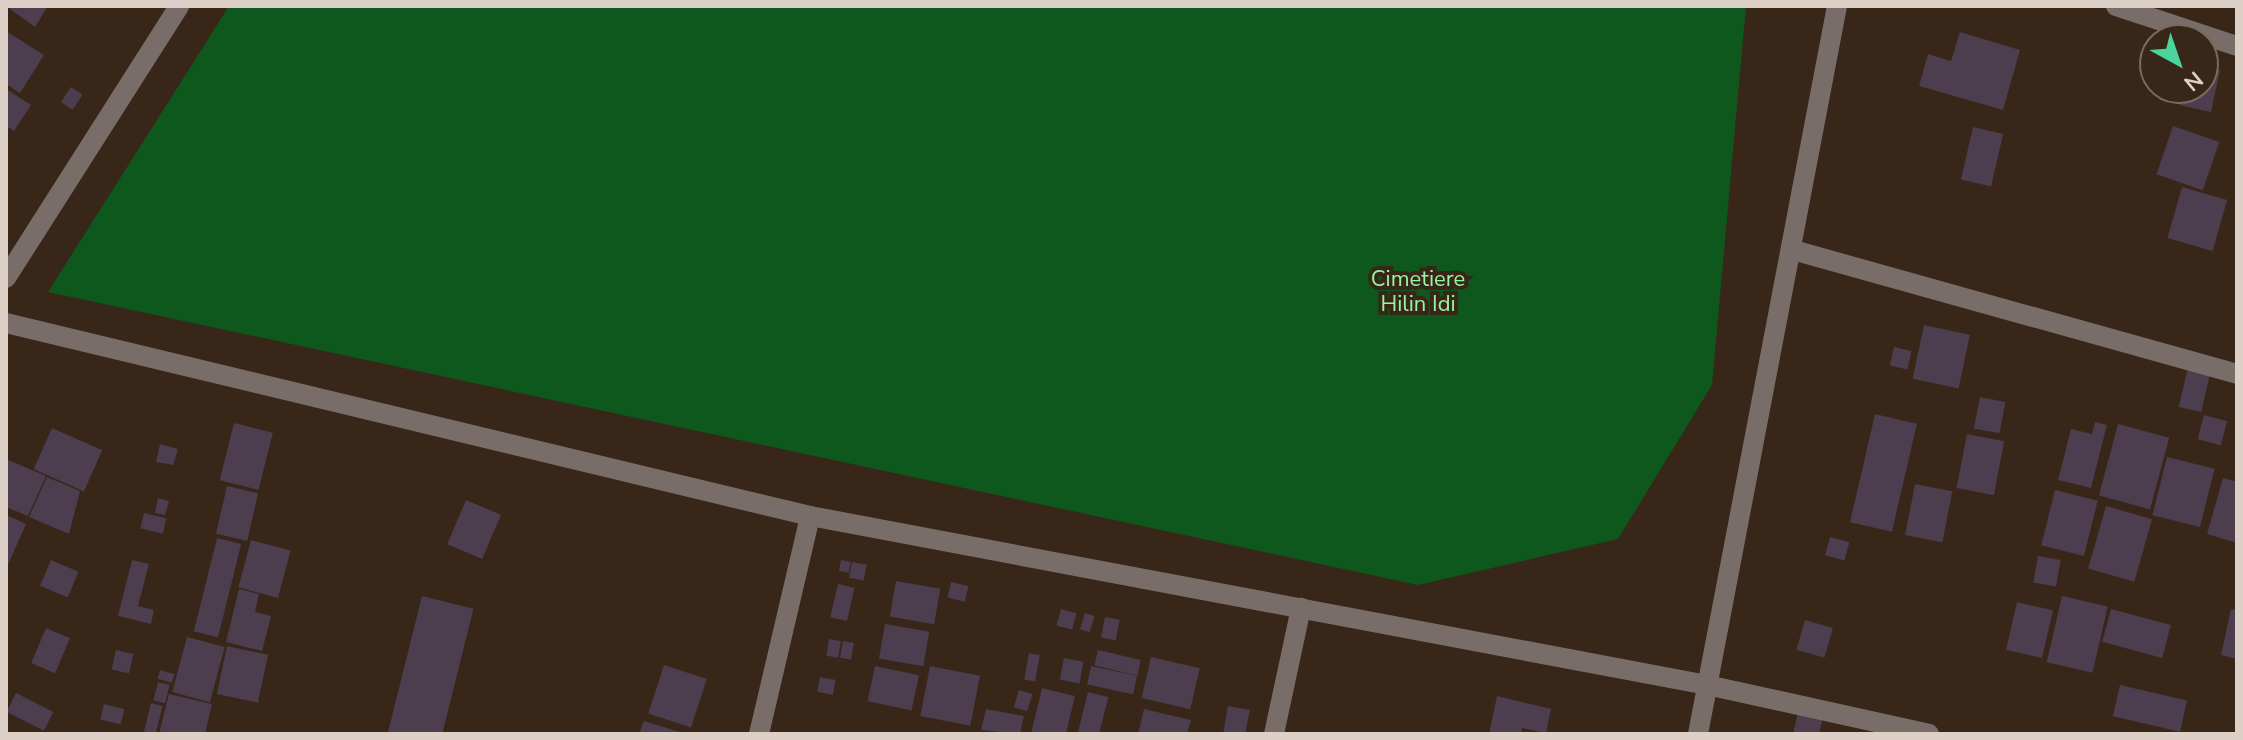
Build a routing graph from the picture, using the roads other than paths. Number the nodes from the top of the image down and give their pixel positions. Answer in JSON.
{"nodes":[{"id":1,"x":179,"y":6,"type":"edge"},
{"id":2,"x":1837,"y":6,"type":"edge"},
{"id":3,"x":2116,"y":6,"type":"edge"},
{"id":4,"x":2237,"y":46,"type":"edge"},
{"id":5,"x":1793,"y":250,"type":"junction"},
{"id":6,"x":6,"y":278,"type":"edge"},
{"id":7,"x":6,"y":323,"type":"edge"},
{"id":8,"x":2237,"y":374,"type":"edge"},
{"id":9,"x":810,"y":516,"type":"junction"},
{"id":10,"x":1301,"y":608,"type":"junction"},
{"id":11,"x":1707,"y":685,"type":"junction"},
{"id":12,"x":759,"y":734,"type":"edge"},
{"id":13,"x":1274,"y":734,"type":"edge"},
{"id":14,"x":1698,"y":734,"type":"edge"},
{"id":15,"x":1929,"y":734,"type":"edge"}],
"edges":[{"from":1,"to":6,"type":"street"},
{"from":2,"to":5,"type":"street"},
{"from":3,"to":4,"type":"street"},
{"from":5,"to":8,"type":"street"},
{"from":5,"to":11,"type":"street"},
{"from":7,"to":9,"type":"street"},
{"from":9,"to":10,"type":"street"},
{"from":9,"to":12,"type":"street"},
{"from":10,"to":11,"type":"street"},
{"from":10,"to":13,"type":"street"},
{"from":11,"to":14,"type":"street"},
{"from":11,"to":15,"type":"street"}]}
